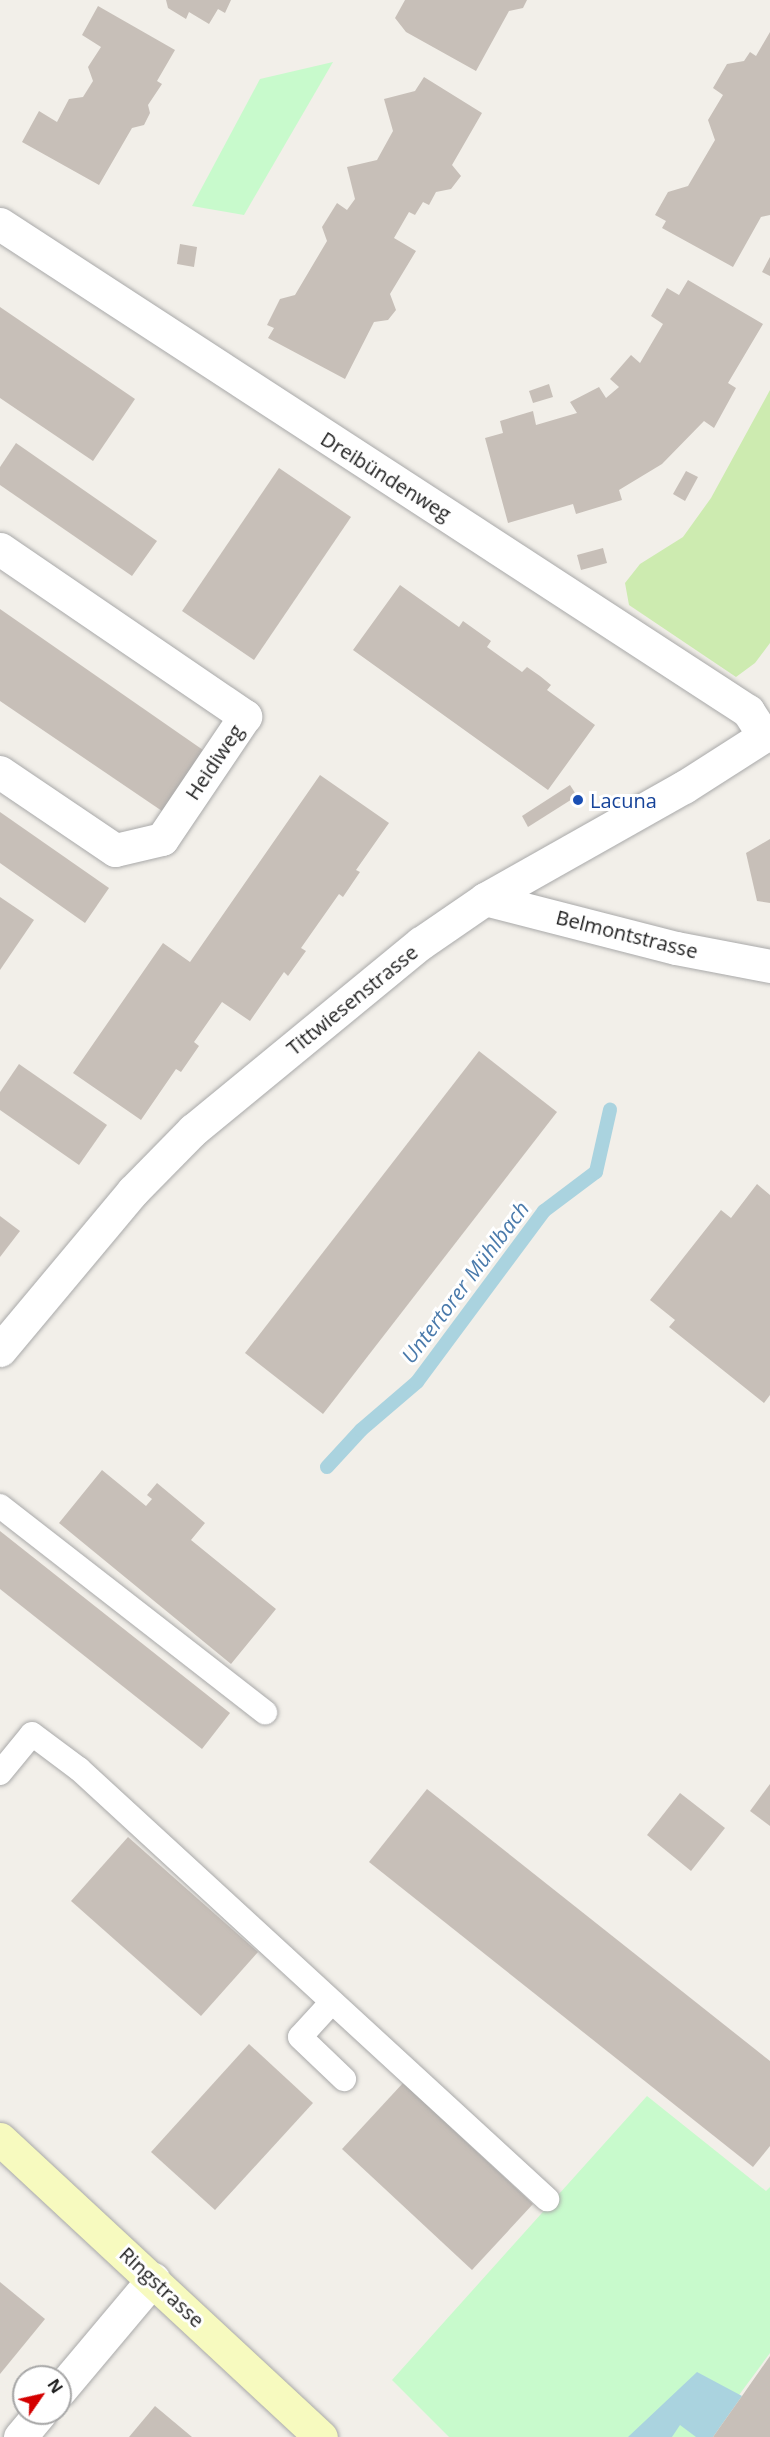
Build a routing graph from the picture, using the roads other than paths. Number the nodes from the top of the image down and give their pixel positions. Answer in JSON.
{"nodes":[{"id":1,"x":0,"y":224,"type":"edge"},
{"id":2,"x":0,"y":549,"type":"edge"},
{"id":3,"x":767,"y":734,"type":"edge"},
{"id":4,"x":0,"y":772,"type":"edge"},
{"id":5,"x":485,"y":899,"type":"junction"},
{"id":6,"x":770,"y":966,"type":"edge"},
{"id":7,"x":0,"y":1350,"type":"edge"},
{"id":8,"x":0,"y":1506,"type":"edge"},
{"id":9,"x":265,"y":1712,"type":"dead end"},
{"id":10,"x":0,"y":1773,"type":"edge"},
{"id":11,"x":332,"y":2002,"type":"junction"},
{"id":12,"x":344,"y":2079,"type":"dead end"},
{"id":13,"x":0,"y":2139,"type":"edge"},
{"id":14,"x":547,"y":2199,"type":"dead end"},
{"id":15,"x":153,"y":2279,"type":"junction"},
{"id":16,"x":72,"y":2376,"type":"edge"},
{"id":17,"x":30,"y":2425,"type":"edge"},
{"id":18,"x":20,"y":2437,"type":"edge"},
{"id":19,"x":321,"y":2437,"type":"edge"}],
"edges":[{"from":1,"to":3,"type":"street","name":"Dreibündenweg"},
{"from":2,"to":4,"type":"street","name":"Heidiweg"},
{"from":3,"to":5,"type":"street","name":"Tittwiesenstrasse"},
{"from":5,"to":6,"type":"street","name":"Belmontstrasse"},
{"from":5,"to":7,"type":"street","name":"Tittwiesenstrasse"},
{"from":8,"to":9,"type":"lane"},
{"from":10,"to":11,"type":"lane"},
{"from":11,"to":12,"type":"lane"},
{"from":11,"to":14,"type":"lane"},
{"from":13,"to":15,"type":"main road","name":"Ringstrasse"},
{"from":15,"to":16,"type":"street"},
{"from":15,"to":19,"type":"main road","name":"Ringstrasse"},
{"from":17,"to":18,"type":"street"}]}
